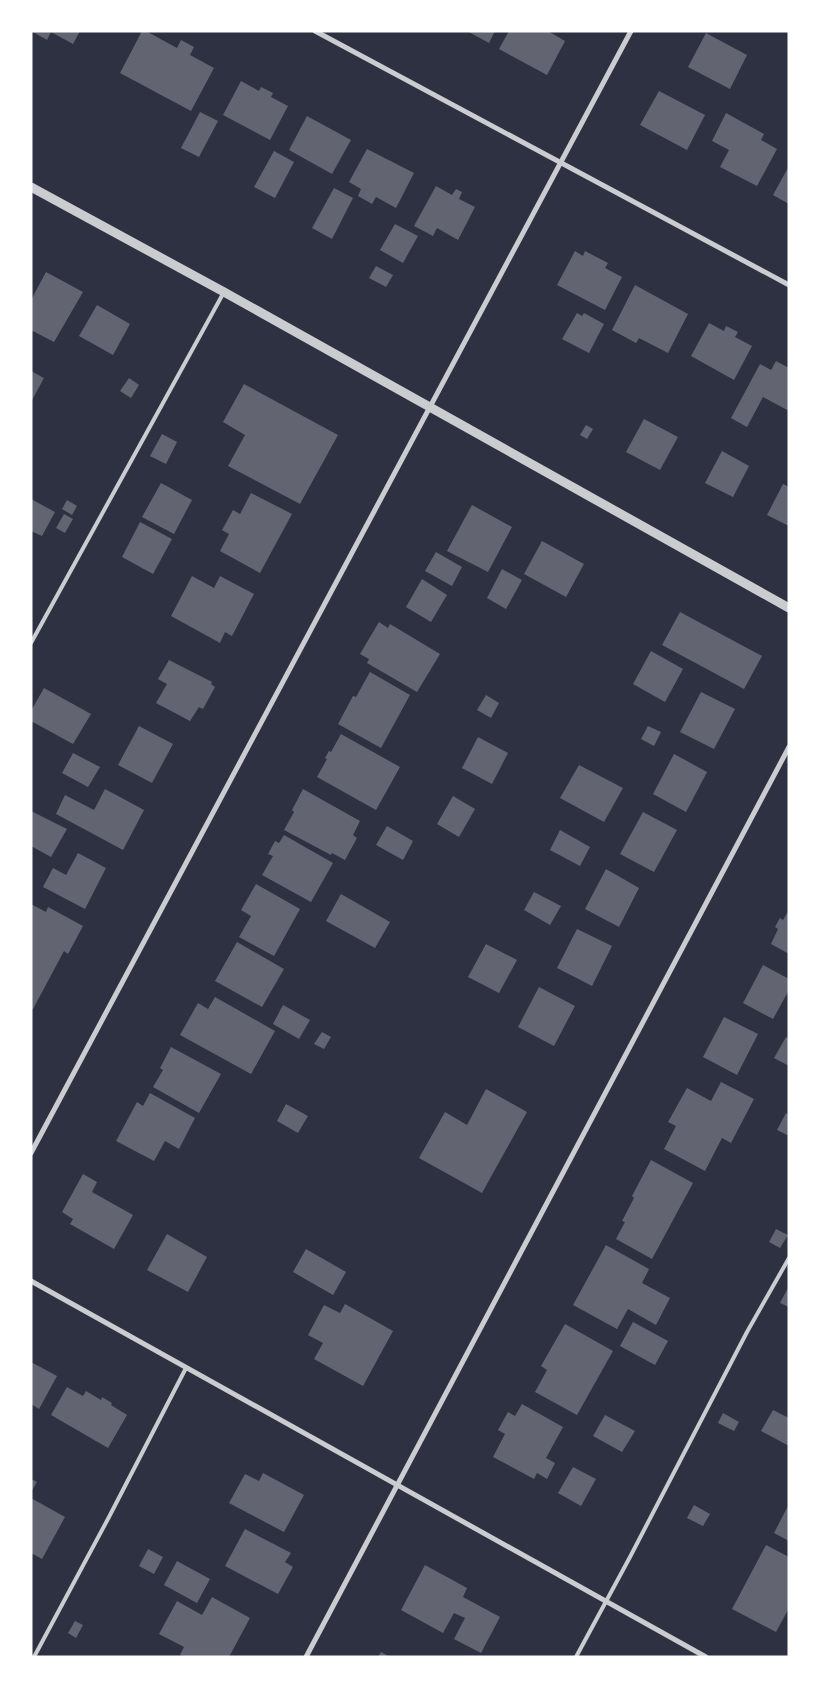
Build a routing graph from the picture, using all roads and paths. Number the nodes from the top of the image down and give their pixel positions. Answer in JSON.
{"nodes":[{"id":1,"x":315,"y":31,"type":"edge"},
{"id":2,"x":630,"y":31,"type":"edge"},
{"id":3,"x":560,"y":162,"type":"junction"},
{"id":4,"x":31,"y":187,"type":"edge"},
{"id":5,"x":789,"y":284,"type":"edge"},
{"id":6,"x":224,"y":292,"type":"junction"},
{"id":7,"x":429,"y":408,"type":"junction"},
{"id":8,"x":789,"y":608,"type":"edge"},
{"id":9,"x":31,"y":643,"type":"edge"},
{"id":10,"x":789,"y":747,"type":"edge"},
{"id":11,"x":31,"y":1153,"type":"edge"},
{"id":12,"x":789,"y":1258,"type":"edge"},
{"id":13,"x":31,"y":1281,"type":"edge"},
{"id":14,"x":186,"y":1368,"type":"junction"},
{"id":15,"x":398,"y":1486,"type":"junction"},
{"id":16,"x":606,"y":1601,"type":"junction"},
{"id":17,"x":34,"y":1657,"type":"edge"},
{"id":18,"x":306,"y":1657,"type":"edge"},
{"id":19,"x":576,"y":1657,"type":"edge"},
{"id":20,"x":706,"y":1657,"type":"edge"}],
"edges":[{"from":1,"to":3,"type":"street"},
{"from":2,"to":3,"type":"street"},
{"from":3,"to":5,"type":"street"},
{"from":3,"to":7,"type":"street"},
{"from":4,"to":6,"type":"street"},
{"from":6,"to":7,"type":"street"},
{"from":6,"to":9,"type":"lane"},
{"from":7,"to":8,"type":"street"},
{"from":7,"to":11,"type":"street"},
{"from":10,"to":15,"type":"street"},
{"from":12,"to":16,"type":"lane"},
{"from":13,"to":14,"type":"street"},
{"from":14,"to":15,"type":"street"},
{"from":14,"to":17,"type":"lane"},
{"from":15,"to":16,"type":"street"},
{"from":15,"to":18,"type":"street"},
{"from":16,"to":19,"type":"lane"},
{"from":16,"to":20,"type":"street"}]}
